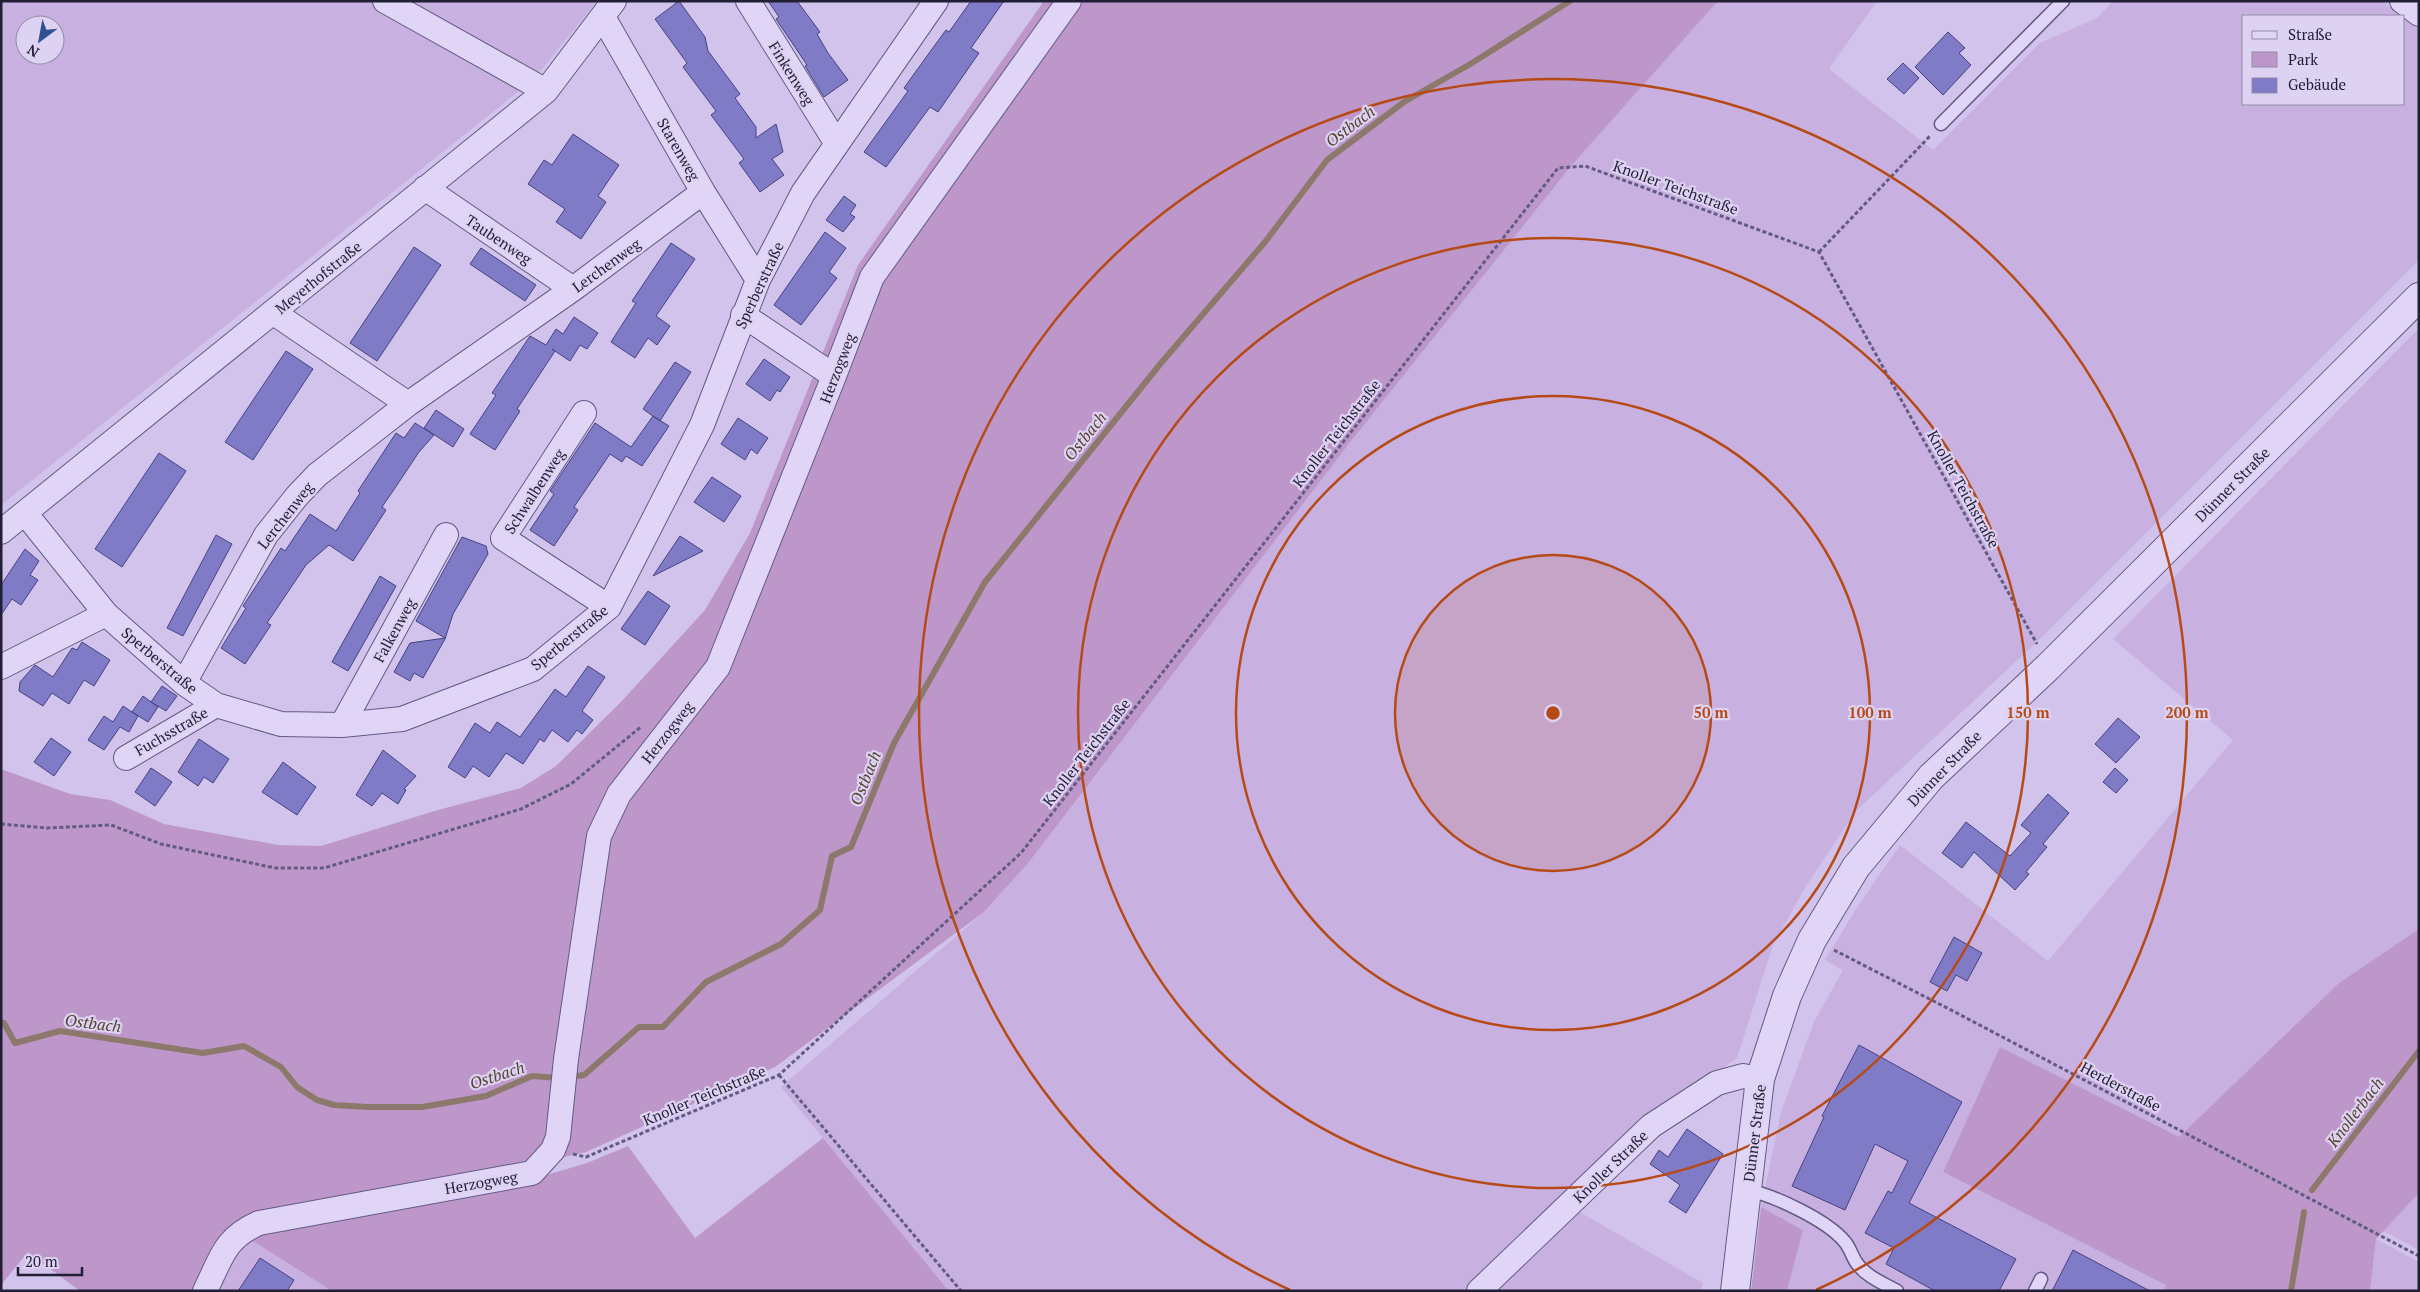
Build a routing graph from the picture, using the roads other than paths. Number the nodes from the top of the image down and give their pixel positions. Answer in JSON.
{"nodes":[{"id":1,"x":385,"y":1,"type":"edge"},
{"id":2,"x":748,"y":1,"type":"edge"},
{"id":3,"x":936,"y":1,"type":"edge"},
{"id":4,"x":1069,"y":1,"type":"edge"},
{"id":5,"x":2063,"y":1,"type":"edge"},
{"id":6,"x":2402,"y":1,"type":"edge"},
{"id":7,"x":608,"y":9,"type":"edge"},
{"id":8,"x":2419,"y":14,"type":"edge"},
{"id":9,"x":546,"y":91,"type":"junction"},
{"id":10,"x":1941,"y":124,"type":"road end"},
{"id":11,"x":837,"y":144,"type":"junction"},
{"id":12,"x":425,"y":188,"type":"junction"},
{"id":13,"x":704,"y":192,"type":"junction"},
{"id":14,"x":758,"y":280,"type":"junction"},
{"id":15,"x":573,"y":289,"type":"junction"},
{"id":16,"x":2419,"y":297,"type":"edge"},
{"id":17,"x":274,"y":313,"type":"junction"},
{"id":18,"x":744,"y":315,"type":"junction"},
{"id":19,"x":834,"y":376,"type":"junction"},
{"id":20,"x":408,"y":404,"type":"junction"},
{"id":21,"x":584,"y":413,"type":"dead end"},
{"id":22,"x":25,"y":513,"type":"junction"},
{"id":23,"x":1,"y":532,"type":"edge"},
{"id":24,"x":446,"y":535,"type":"dead end"},
{"id":25,"x":609,"y":607,"type":"junction"},
{"id":26,"x":106,"y":614,"type":"junction"},
{"id":27,"x":1,"y":667,"type":"edge"},
{"id":28,"x":184,"y":683,"type":"junction"},
{"id":29,"x":216,"y":705,"type":"junction"},
{"id":30,"x":342,"y":725,"type":"junction"},
{"id":31,"x":126,"y":758,"type":"dead end"},
{"id":32,"x":1760,"y":1079,"type":"junction"},
{"id":33,"x":1748,"y":1190,"type":"junction"},
{"id":34,"x":2042,"y":1279,"type":"dead end"},
{"id":35,"x":205,"y":1291,"type":"edge"},
{"id":36,"x":1479,"y":1291,"type":"edge"},
{"id":37,"x":1735,"y":1291,"type":"edge"},
{"id":38,"x":1897,"y":1291,"type":"edge"},
{"id":39,"x":2035,"y":1291,"type":"edge"}],
"edges":[{"from":1,"to":9,"type":"street"},
{"from":2,"to":11,"type":"street","name":"Finkenweg"},
{"from":3,"to":11,"type":"street","name":"Sperberstraße"},
{"from":4,"to":19,"type":"street","name":"Herzogweg"},
{"from":5,"to":10,"type":"lane"},
{"from":6,"to":8,"type":"street"},
{"from":7,"to":9,"type":"street","name":"Meyerhofstraße"},
{"from":7,"to":13,"type":"street","name":"Starenweg"},
{"from":9,"to":12,"type":"street","name":"Meyerhofstraße"},
{"from":11,"to":14,"type":"street","name":"Sperberstraße"},
{"from":12,"to":15,"type":"street","name":"Taubenweg"},
{"from":12,"to":17,"type":"street","name":"Meyerhofstraße"},
{"from":13,"to":14,"type":"street","name":"Starenweg"},
{"from":13,"to":15,"type":"street","name":"Lerchenweg"},
{"from":14,"to":18,"type":"street","name":"Sperberstraße"},
{"from":15,"to":20,"type":"street","name":"Lerchenweg"},
{"from":16,"to":32,"type":"street","name":"Dünner Straße"},
{"from":17,"to":20,"type":"street"},
{"from":17,"to":22,"type":"street","name":"Meyerhofstraße"},
{"from":18,"to":19,"type":"street"},
{"from":18,"to":25,"type":"street","name":"Sperberstraße"},
{"from":19,"to":35,"type":"street","name":"Herzogweg"},
{"from":20,"to":28,"type":"street","name":"Lerchenweg"},
{"from":21,"to":25,"type":"street","name":"Schwalbenweg"},
{"from":22,"to":23,"type":"street","name":"Meyerhofstraße"},
{"from":22,"to":26,"type":"street","name":"Sperberstraße"},
{"from":24,"to":30,"type":"street","name":"Falkenweg"},
{"from":25,"to":30,"type":"street","name":"Sperberstraße"},
{"from":26,"to":27,"type":"street"},
{"from":26,"to":28,"type":"street","name":"Sperberstraße"},
{"from":28,"to":29,"type":"street","name":"Sperberstraße"},
{"from":29,"to":30,"type":"street","name":"Sperberstraße"},
{"from":29,"to":31,"type":"street","name":"Fuchsstraße"},
{"from":32,"to":33,"type":"street","name":"Dünner Straße"},
{"from":32,"to":36,"type":"street","name":"Knoller Straße"},
{"from":33,"to":37,"type":"street","name":"Dünner Straße"},
{"from":33,"to":38,"type":"lane"},
{"from":34,"to":39,"type":"lane"}]}
